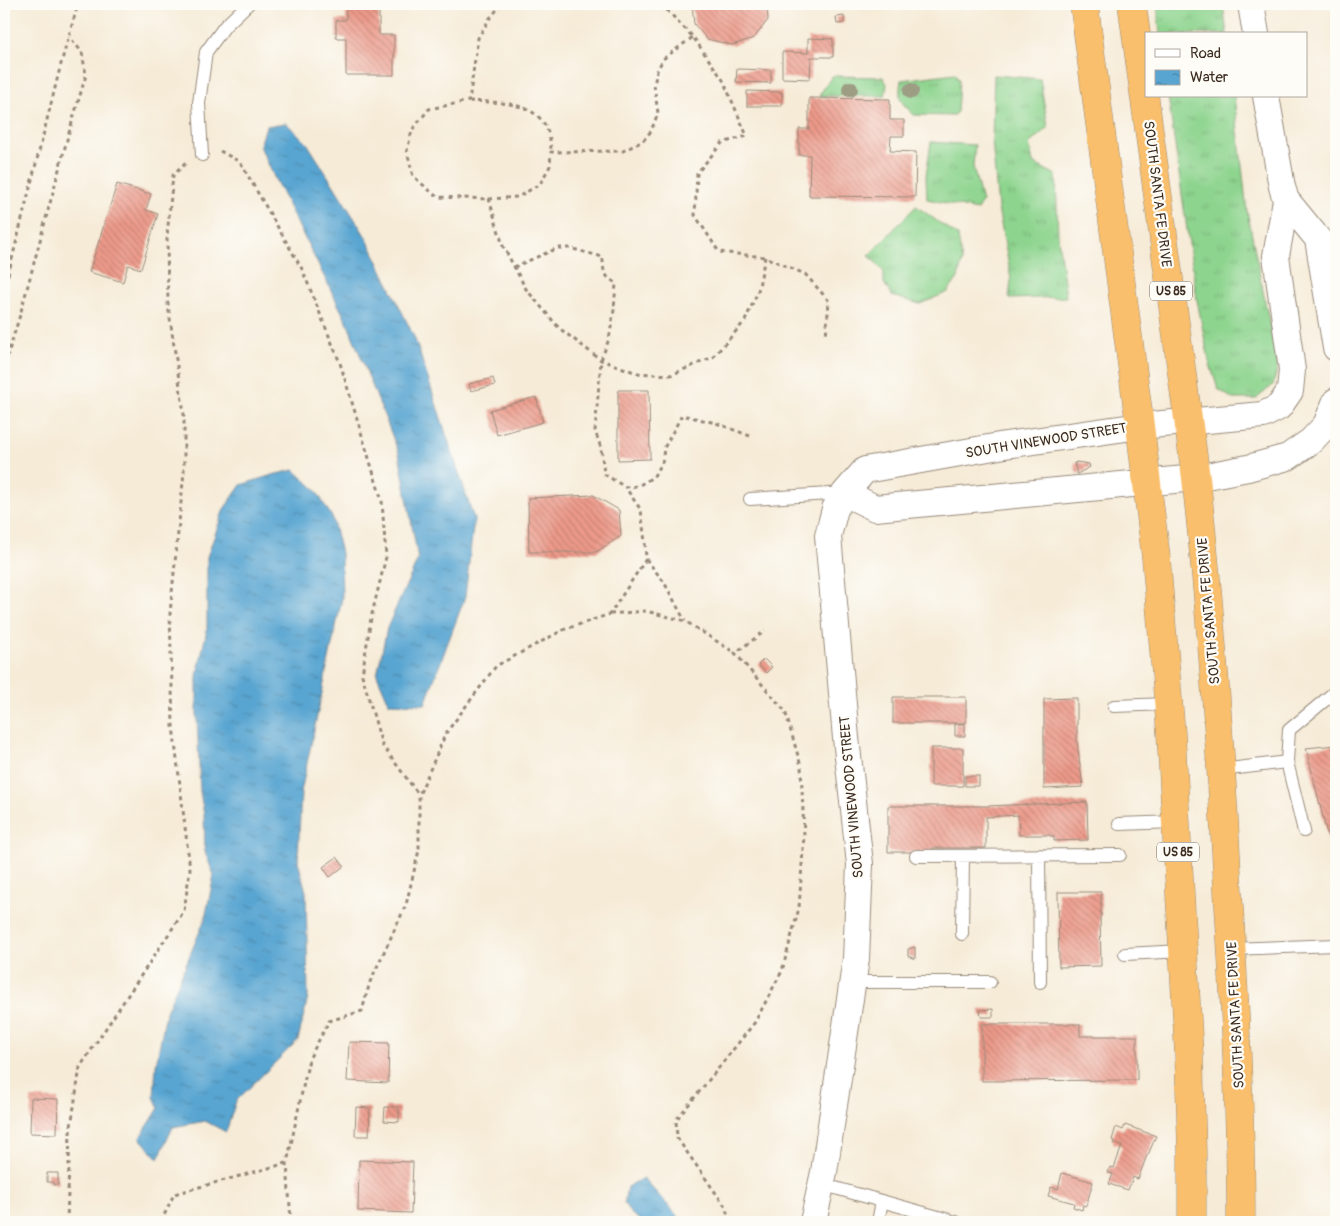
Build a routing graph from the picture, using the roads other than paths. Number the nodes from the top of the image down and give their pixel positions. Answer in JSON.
{"nodes":[{"id":1,"x":248,"y":4,"type":"edge"},
{"id":2,"x":1084,"y":4,"type":"edge"},
{"id":3,"x":1132,"y":4,"type":"edge"},
{"id":4,"x":1251,"y":4,"type":"edge"},
{"id":5,"x":1256,"y":32,"type":"edge"},
{"id":6,"x":1266,"y":98,"type":"edge"},
{"id":7,"x":202,"y":154,"type":"road end"},
{"id":8,"x":1286,"y":200,"type":"junction"},
{"id":9,"x":1336,"y":348,"type":"edge"},
{"id":10,"x":1336,"y":401,"type":"edge"},
{"id":11,"x":1188,"y":422,"type":"junction"},
{"id":12,"x":1140,"y":426,"type":"junction"},
{"id":13,"x":1196,"y":478,"type":"junction"},
{"id":14,"x":1147,"y":483,"type":"junction"},
{"id":15,"x":845,"y":493,"type":"junction"},
{"id":16,"x":750,"y":499,"type":"dead end"},
{"id":17,"x":1336,"y":692,"type":"edge"},
{"id":18,"x":1168,"y":704,"type":"junction"},
{"id":19,"x":1114,"y":706,"type":"dead end"},
{"id":20,"x":1287,"y":762,"type":"junction"},
{"id":21,"x":1221,"y":770,"type":"junction"},
{"id":22,"x":1176,"y":822,"type":"junction"},
{"id":23,"x":1119,"y":824,"type":"dead end"},
{"id":24,"x":1304,"y":831,"type":"dead end"},
{"id":25,"x":1120,"y":854,"type":"dead end"},
{"id":26,"x":1039,"y":855,"type":"junction"},
{"id":27,"x":916,"y":856,"type":"dead end"},
{"id":28,"x":963,"y":856,"type":"junction"},
{"id":29,"x":962,"y":934,"type":"dead end"},
{"id":30,"x":1336,"y":945,"type":"edge"},
{"id":31,"x":1232,"y":949,"type":"junction"},
{"id":32,"x":1183,"y":951,"type":"junction"},
{"id":33,"x":1125,"y":954,"type":"dead end"},
{"id":34,"x":852,"y":982,"type":"junction"},
{"id":35,"x":990,"y":982,"type":"dead end"},
{"id":36,"x":1040,"y":982,"type":"dead end"},
{"id":37,"x":821,"y":1184,"type":"junction"},
{"id":38,"x":882,"y":1202,"type":"junction"},
{"id":39,"x":813,"y":1222,"type":"edge"},
{"id":40,"x":878,"y":1222,"type":"edge"},
{"id":41,"x":956,"y":1222,"type":"edge"},
{"id":42,"x":1192,"y":1222,"type":"edge"},
{"id":43,"x":1241,"y":1222,"type":"edge"}],
"edges":[{"from":1,"to":7,"type":"lane"},
{"from":2,"to":12,"type":"highway","number":"US 85"},
{"from":3,"to":11,"type":"highway","name":"SOUTH SANTA FE DRIVE","number":"US 85"},
{"from":4,"to":5,"type":"street"},
{"from":6,"to":8,"type":"street"},
{"from":8,"to":9,"type":"street"},
{"from":8,"to":11,"type":"street","name":"SOUTH VINEWOOD STREET"},
{"from":10,"to":13,"type":"street"},
{"from":11,"to":12,"type":"street","name":"SOUTH VINEWOOD STREET"},
{"from":11,"to":13,"type":"highway","name":"SOUTH SANTA FE DRIVE","number":"US 85"},
{"from":12,"to":14,"type":"highway","number":"US 85"},
{"from":12,"to":15,"type":"street","name":"SOUTH VINEWOOD STREET"},
{"from":13,"to":14,"type":"street"},
{"from":13,"to":21,"type":"highway","name":"SOUTH SANTA FE DRIVE","number":"US 85"},
{"from":14,"to":15,"type":"street"},
{"from":14,"to":18,"type":"highway","number":"US 85"},
{"from":15,"to":16,"type":"lane"},
{"from":15,"to":34,"type":"street","name":"SOUTH VINEWOOD STREET"},
{"from":17,"to":20,"type":"lane"},
{"from":18,"to":19,"type":"lane"},
{"from":18,"to":22,"type":"highway","number":"US 85"},
{"from":20,"to":21,"type":"lane"},
{"from":20,"to":24,"type":"lane"},
{"from":21,"to":31,"type":"highway","name":"SOUTH SANTA FE DRIVE","number":"US 85"},
{"from":22,"to":23,"type":"lane"},
{"from":22,"to":32,"type":"highway","number":"US 85"},
{"from":25,"to":26,"type":"lane"},
{"from":26,"to":28,"type":"lane"},
{"from":26,"to":36,"type":"lane"},
{"from":27,"to":28,"type":"lane"},
{"from":28,"to":29,"type":"lane"},
{"from":30,"to":31,"type":"lane"},
{"from":31,"to":43,"type":"highway","name":"SOUTH SANTA FE DRIVE","number":"US 85"},
{"from":32,"to":33,"type":"lane"},
{"from":32,"to":42,"type":"highway","number":"US 85"},
{"from":34,"to":35,"type":"lane"},
{"from":34,"to":37,"type":"street","name":"SOUTH VINEWOOD STREET"},
{"from":37,"to":38,"type":"lane"},
{"from":37,"to":39,"type":"street","name":"SOUTH VINEWOOD STREET"},
{"from":38,"to":40,"type":"lane"},
{"from":38,"to":41,"type":"lane"}]}
